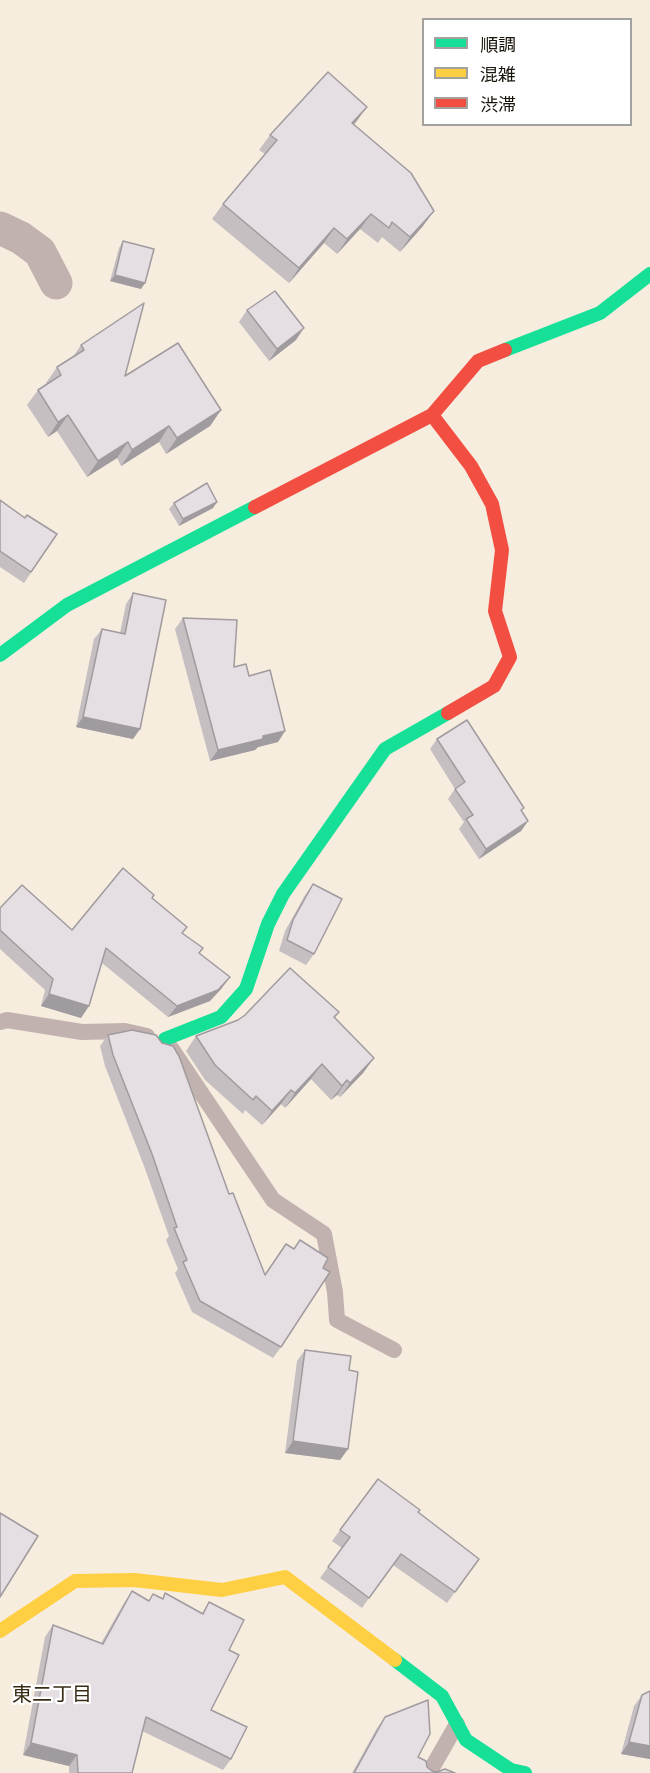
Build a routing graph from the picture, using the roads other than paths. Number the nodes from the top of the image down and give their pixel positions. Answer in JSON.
{"nodes":[{"id":1,"x":0,"y":228,"type":"edge"},
{"id":2,"x":650,"y":274,"type":"edge"},
{"id":3,"x":56,"y":283,"type":"dead end"},
{"id":4,"x":432,"y":415,"type":"junction"},
{"id":5,"x":0,"y":655,"type":"edge"},
{"id":6,"x":0,"y":1022,"type":"edge"},
{"id":7,"x":165,"y":1039,"type":"junction"},
{"id":8,"x":394,"y":1350,"type":"dead end"},
{"id":9,"x":0,"y":1631,"type":"edge"},
{"id":10,"x":457,"y":1724,"type":"junction"},
{"id":11,"x":429,"y":1773,"type":"edge"},
{"id":12,"x":525,"y":1773,"type":"edge"}],
"edges":[{"from":1,"to":3,"type":"street"},
{"from":2,"to":4,"type":"street"},
{"from":4,"to":5,"type":"street"},
{"from":4,"to":7,"type":"street"},
{"from":6,"to":7,"type":"lane"},
{"from":7,"to":8,"type":"lane"},
{"from":9,"to":10,"type":"street"},
{"from":10,"to":11,"type":"lane"},
{"from":10,"to":12,"type":"street"}]}
